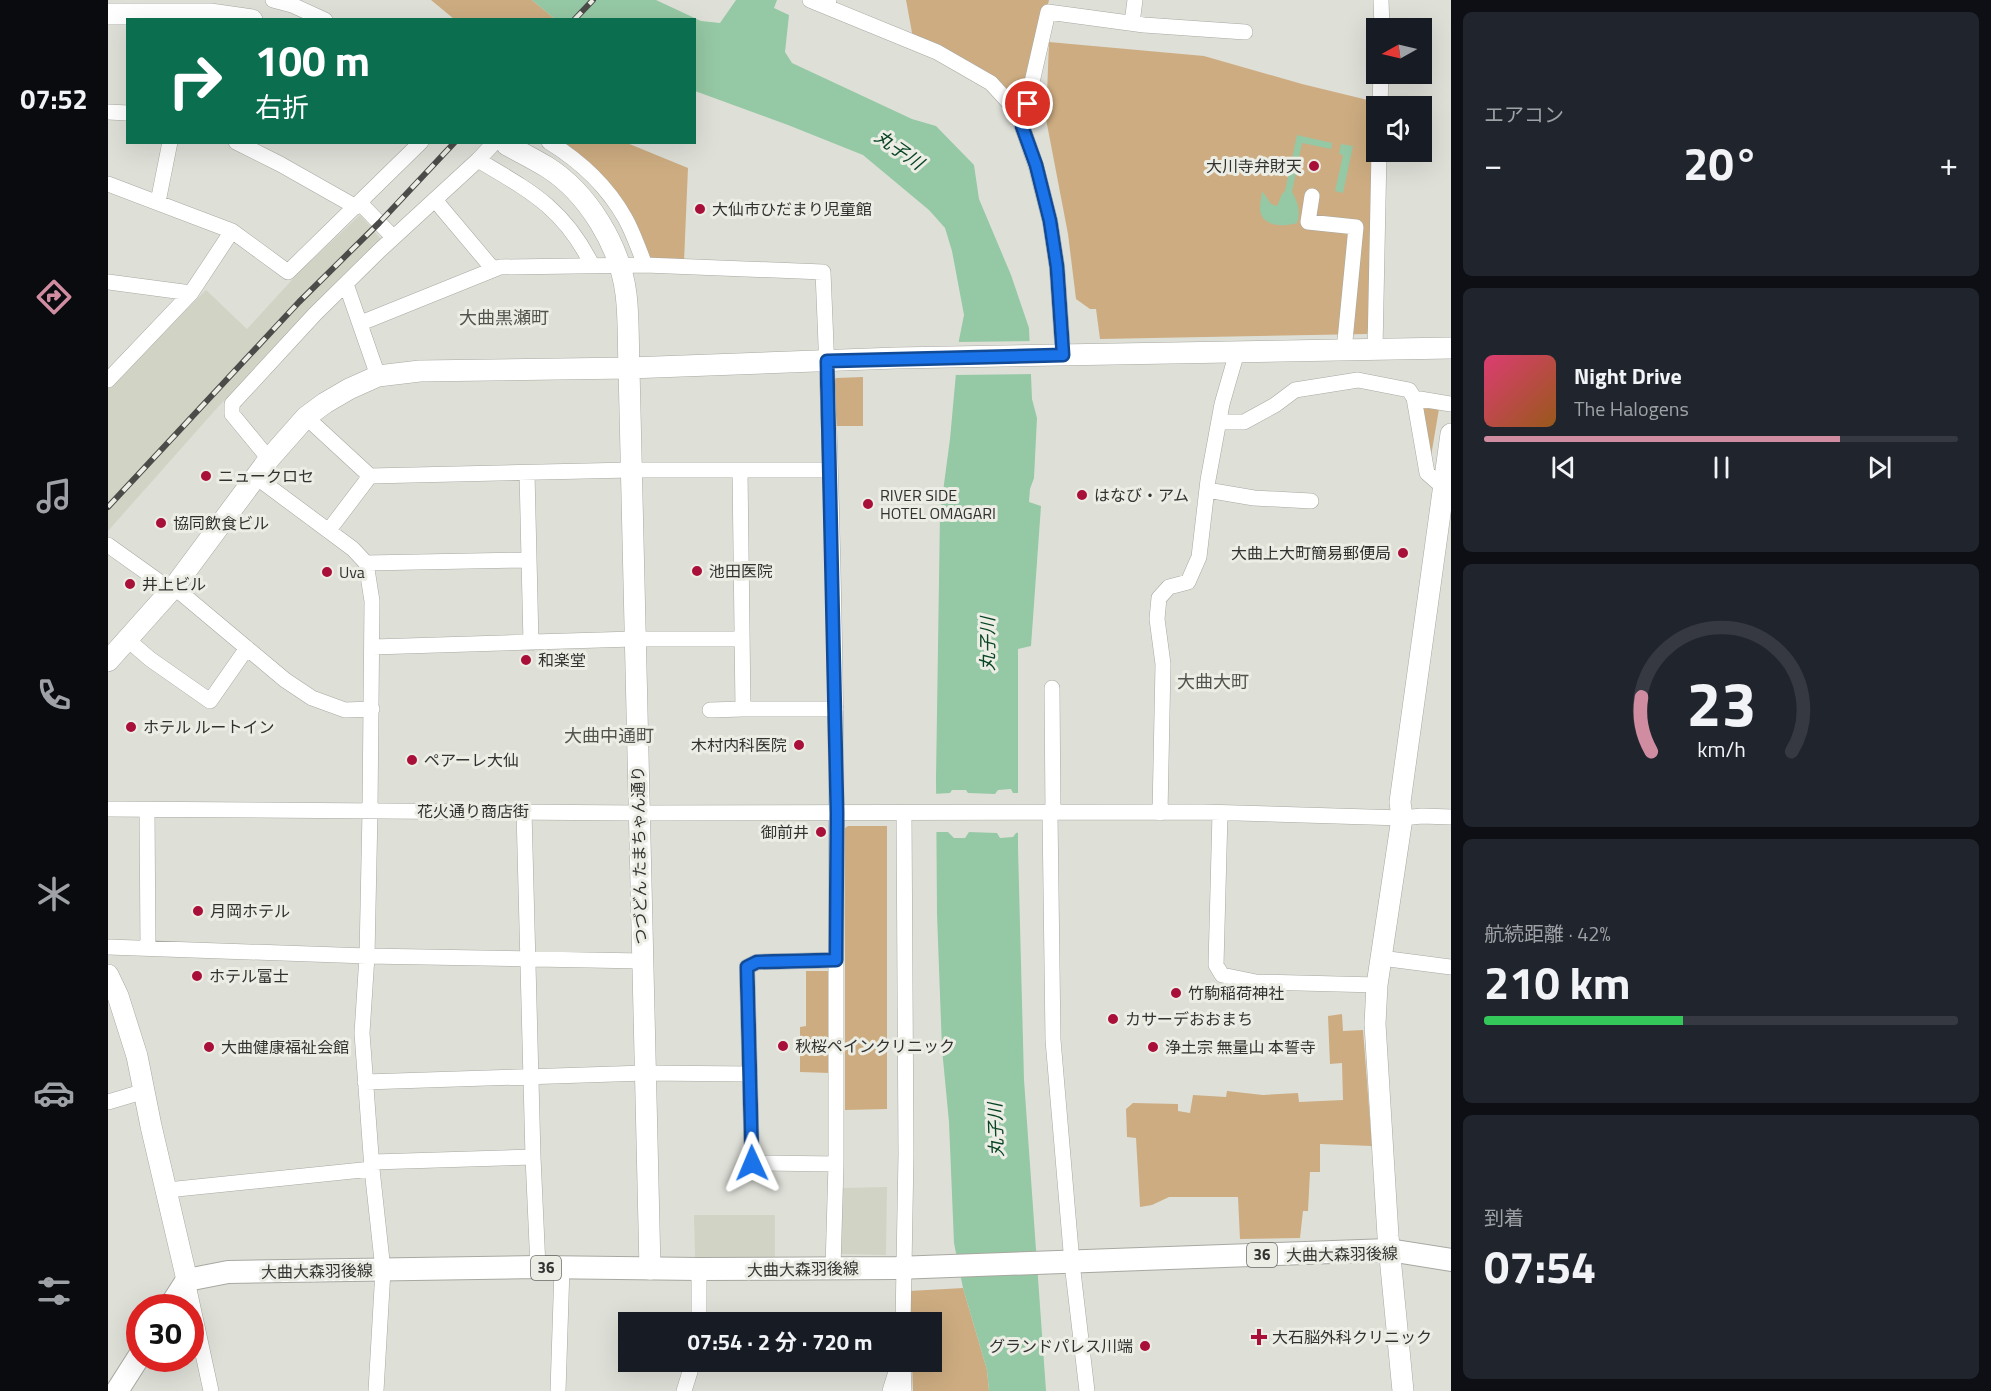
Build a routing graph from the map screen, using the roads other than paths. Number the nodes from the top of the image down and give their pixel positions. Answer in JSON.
{"nodes":[{"id":1,"x":273,"y":0,"type":"edge"},
{"id":2,"x":810,"y":0,"type":"edge"},
{"id":3,"x":1135,"y":0,"type":"edge"},
{"id":4,"x":1379,"y":1,"type":"edge"},
{"id":5,"x":828,"y":3,"type":"edge"},
{"id":6,"x":1050,"y":6,"type":"edge"},
{"id":7,"x":108,"y":14,"type":"edge"},
{"id":8,"x":238,"y":18,"type":"edge"},
{"id":9,"x":321,"y":18,"type":"edge"},
{"id":10,"x":1381,"y":18,"type":"edge"},
{"id":11,"x":1132,"y":23,"type":"junction"},
{"id":12,"x":1245,"y":32,"type":"dead end"},
{"id":13,"x":108,"y":111,"type":"edge"},
{"id":14,"x":126,"y":114,"type":"edge"},
{"id":15,"x":1022,"y":126,"type":"junction"},
{"id":16,"x":170,"y":144,"type":"edge"},
{"id":17,"x":240,"y":144,"type":"edge"},
{"id":18,"x":419,"y":144,"type":"edge"},
{"id":19,"x":501,"y":144,"type":"edge"},
{"id":20,"x":552,"y":144,"type":"edge"},
{"id":21,"x":478,"y":160,"type":"junction"},
{"id":22,"x":1379,"y":162,"type":"edge"},
{"id":23,"x":108,"y":184,"type":"edge"},
{"id":24,"x":1312,"y":196,"type":"dead end"},
{"id":25,"x":435,"y":200,"type":"junction"},
{"id":26,"x":158,"y":202,"type":"junction"},
{"id":27,"x":358,"y":205,"type":"junction"},
{"id":28,"x":232,"y":231,"type":"junction"},
{"id":29,"x":393,"y":237,"type":"junction"},
{"id":30,"x":592,"y":265,"type":"junction"},
{"id":31,"x":619,"y":266,"type":"junction"},
{"id":32,"x":645,"y":266,"type":"junction"},
{"id":33,"x":493,"y":269,"type":"junction"},
{"id":34,"x":108,"y":282,"type":"edge"},
{"id":35,"x":346,"y":284,"type":"junction"},
{"id":36,"x":191,"y":293,"type":"junction"},
{"id":37,"x":361,"y":323,"type":"junction"},
{"id":38,"x":1451,"y":348,"type":"edge"},
{"id":39,"x":1375,"y":350,"type":"junction"},
{"id":40,"x":1344,"y":351,"type":"junction"},
{"id":41,"x":1237,"y":352,"type":"junction"},
{"id":42,"x":1063,"y":355,"type":"junction"},
{"id":43,"x":827,"y":361,"type":"junction"},
{"id":44,"x":629,"y":368,"type":"junction"},
{"id":45,"x":378,"y":376,"type":"junction"},
{"id":46,"x":108,"y":380,"type":"edge"},
{"id":47,"x":1414,"y":398,"type":"junction"},
{"id":48,"x":1451,"y":404,"type":"edge"},
{"id":49,"x":306,"y":417,"type":"junction"},
{"id":50,"x":1219,"y":422,"type":"junction"},
{"id":51,"x":1451,"y":434,"type":"edge"},
{"id":52,"x":269,"y":459,"type":"junction"},
{"id":53,"x":631,"y":470,"type":"junction"},
{"id":54,"x":740,"y":470,"type":"junction"},
{"id":55,"x":830,"y":470,"type":"junction"},
{"id":56,"x":527,"y":473,"type":"junction"},
{"id":57,"x":370,"y":476,"type":"junction"},
{"id":58,"x":256,"y":477,"type":"junction"},
{"id":59,"x":1444,"y":488,"type":"junction"},
{"id":60,"x":1207,"y":490,"type":"junction"},
{"id":61,"x":1311,"y":501,"type":"dead end"},
{"id":62,"x":329,"y":530,"type":"junction"},
{"id":63,"x":108,"y":545,"type":"edge"},
{"id":64,"x":528,"y":560,"type":"junction"},
{"id":65,"x":366,"y":563,"type":"junction"},
{"id":66,"x":172,"y":588,"type":"junction"},
{"id":67,"x":634,"y":639,"type":"junction"},
{"id":68,"x":741,"y":639,"type":"junction"},
{"id":69,"x":128,"y":640,"type":"junction"},
{"id":70,"x":531,"y":644,"type":"junction"},
{"id":71,"x":373,"y":647,"type":"junction"},
{"id":72,"x":248,"y":648,"type":"junction"},
{"id":73,"x":109,"y":657,"type":"edge"},
{"id":74,"x":1052,"y":688,"type":"dead end"},
{"id":75,"x":372,"y":709,"type":"junction"},
{"id":76,"x":743,"y":709,"type":"junction"},
{"id":77,"x":836,"y":709,"type":"junction"},
{"id":78,"x":710,"y":710,"type":"dead end"},
{"id":79,"x":108,"y":809,"type":"edge"},
{"id":80,"x":147,"y":810,"type":"junction"},
{"id":81,"x":370,"y":811,"type":"junction"},
{"id":82,"x":524,"y":811,"type":"junction"},
{"id":83,"x":638,"y":813,"type":"junction"},
{"id":84,"x":837,"y":813,"type":"junction"},
{"id":85,"x":1160,"y":813,"type":"junction"},
{"id":86,"x":1220,"y":813,"type":"junction"},
{"id":87,"x":907,"y":814,"type":"junction"},
{"id":88,"x":1052,"y":814,"type":"junction"},
{"id":89,"x":1451,"y":817,"type":"edge"},
{"id":90,"x":1402,"y":818,"type":"junction"},
{"id":91,"x":108,"y":947,"type":"edge"},
{"id":92,"x":148,"y":948,"type":"junction"},
{"id":93,"x":367,"y":956,"type":"junction"},
{"id":94,"x":1381,"y":958,"type":"junction"},
{"id":95,"x":529,"y":960,"type":"junction"},
{"id":96,"x":836,"y":960,"type":"junction"},
{"id":97,"x":642,"y":961,"type":"junction"},
{"id":98,"x":1451,"y":968,"type":"edge"},
{"id":99,"x":108,"y":975,"type":"edge"},
{"id":100,"x":1377,"y":985,"type":"junction"},
{"id":101,"x":645,"y":1073,"type":"junction"},
{"id":102,"x":750,"y":1074,"type":"junction"},
{"id":103,"x":531,"y":1077,"type":"junction"},
{"id":104,"x":365,"y":1082,"type":"junction"},
{"id":105,"x":145,"y":1091,"type":"junction"},
{"id":106,"x":108,"y":1102,"type":"edge"},
{"id":107,"x":532,"y":1157,"type":"junction"},
{"id":108,"x":836,"y":1164,"type":"junction"},
{"id":109,"x":373,"y":1166,"type":"junction"},
{"id":110,"x":167,"y":1190,"type":"junction"},
{"id":111,"x":1389,"y":1250,"type":"junction"},
{"id":112,"x":1451,"y":1260,"type":"edge"},
{"id":113,"x":1072,"y":1263,"type":"junction"},
{"id":114,"x":538,"y":1267,"type":"junction"},
{"id":115,"x":562,"y":1268,"type":"junction"},
{"id":116,"x":906,"y":1268,"type":"junction"},
{"id":117,"x":650,"y":1269,"type":"junction"},
{"id":118,"x":699,"y":1269,"type":"junction"},
{"id":119,"x":833,"y":1269,"type":"junction"},
{"id":120,"x":384,"y":1270,"type":"junction"},
{"id":121,"x":187,"y":1280,"type":"junction"},
{"id":122,"x":178,"y":1294,"type":"edge"},
{"id":123,"x":699,"y":1312,"type":"edge"},
{"id":124,"x":904,"y":1312,"type":"edge"},
{"id":125,"x":129,"y":1372,"type":"edge"},
{"id":126,"x":690,"y":1372,"type":"edge"},
{"id":127,"x":897,"y":1372,"type":"edge"},
{"id":128,"x":902,"y":1372,"type":"edge"},
{"id":129,"x":117,"y":1391,"type":"edge"},
{"id":130,"x":211,"y":1391,"type":"edge"},
{"id":131,"x":376,"y":1391,"type":"edge"},
{"id":132,"x":558,"y":1391,"type":"edge"},
{"id":133,"x":684,"y":1391,"type":"edge"},
{"id":134,"x":890,"y":1391,"type":"edge"},
{"id":135,"x":904,"y":1391,"type":"edge"},
{"id":136,"x":1087,"y":1391,"type":"edge"},
{"id":137,"x":1403,"y":1391,"type":"edge"}],
"edges":[{"from":1,"to":9,"type":"street"},
{"from":2,"to":5,"type":"street"},
{"from":3,"to":11,"type":"street"},
{"from":4,"to":10,"type":"street"},
{"from":5,"to":15,"type":"street"},
{"from":6,"to":11,"type":"street"},
{"from":6,"to":15,"type":"street"},
{"from":7,"to":8,"type":"street"},
{"from":11,"to":12,"type":"street"},
{"from":13,"to":14,"type":"street"},
{"from":15,"to":42,"type":"street"},
{"from":16,"to":26,"type":"street"},
{"from":17,"to":27,"type":"street"},
{"from":18,"to":27,"type":"street"},
{"from":19,"to":21,"type":"street"},
{"from":19,"to":31,"type":"street","name":"つづどん たまちゃん通り"},
{"from":20,"to":32,"type":"street"},
{"from":21,"to":25,"type":"street"},
{"from":21,"to":30,"type":"street"},
{"from":22,"to":39,"type":"street"},
{"from":23,"to":26,"type":"street"},
{"from":24,"to":40,"type":"street"},
{"from":25,"to":29,"type":"street"},
{"from":25,"to":33,"type":"street"},
{"from":26,"to":28,"type":"street"},
{"from":27,"to":28,"type":"street"},
{"from":27,"to":29,"type":"street"},
{"from":28,"to":36,"type":"street"},
{"from":29,"to":35,"type":"street"},
{"from":30,"to":31,"type":"street"},
{"from":30,"to":33,"type":"street"},
{"from":31,"to":32,"type":"street"},
{"from":31,"to":44,"type":"street","name":"つづどん たまちゃん通り"},
{"from":32,"to":43,"type":"street"},
{"from":33,"to":37,"type":"street"},
{"from":34,"to":36,"type":"street"},
{"from":35,"to":37,"type":"street"},
{"from":35,"to":52,"type":"street"},
{"from":36,"to":46,"type":"street"},
{"from":37,"to":45,"type":"street"},
{"from":38,"to":39,"type":"street"},
{"from":39,"to":40,"type":"street"},
{"from":40,"to":41,"type":"street"},
{"from":41,"to":42,"type":"street"},
{"from":41,"to":50,"type":"street"},
{"from":42,"to":43,"type":"street"},
{"from":43,"to":44,"type":"street"},
{"from":43,"to":55,"type":"street"},
{"from":44,"to":45,"type":"street"},
{"from":44,"to":53,"type":"street","name":"つづどん たまちゃん通り"},
{"from":45,"to":49,"type":"street"},
{"from":47,"to":48,"type":"street"},
{"from":47,"to":50,"type":"street"},
{"from":47,"to":59,"type":"street"},
{"from":49,"to":52,"type":"street"},
{"from":49,"to":57,"type":"street"},
{"from":50,"to":60,"type":"street"},
{"from":51,"to":59,"type":"street"},
{"from":52,"to":58,"type":"street"},
{"from":53,"to":54,"type":"street"},
{"from":53,"to":56,"type":"street"},
{"from":53,"to":67,"type":"street","name":"つづどん たまちゃん通り"},
{"from":54,"to":55,"type":"street"},
{"from":54,"to":68,"type":"street"},
{"from":55,"to":77,"type":"street"},
{"from":56,"to":57,"type":"street"},
{"from":56,"to":64,"type":"street"},
{"from":57,"to":62,"type":"street"},
{"from":58,"to":62,"type":"street"},
{"from":58,"to":66,"type":"street"},
{"from":59,"to":90,"type":"street"},
{"from":60,"to":61,"type":"street"},
{"from":60,"to":85,"type":"street"},
{"from":62,"to":65,"type":"street"},
{"from":63,"to":66,"type":"street"},
{"from":64,"to":65,"type":"street"},
{"from":64,"to":70,"type":"street"},
{"from":65,"to":71,"type":"street"},
{"from":66,"to":69,"type":"street"},
{"from":66,"to":72,"type":"street"},
{"from":67,"to":68,"type":"street"},
{"from":67,"to":70,"type":"street"},
{"from":67,"to":83,"type":"street","name":"つづどん たまちゃん通り"},
{"from":68,"to":76,"type":"street"},
{"from":69,"to":72,"type":"street"},
{"from":69,"to":73,"type":"street"},
{"from":70,"to":71,"type":"street"},
{"from":71,"to":75,"type":"street"},
{"from":72,"to":75,"type":"street"},
{"from":74,"to":88,"type":"street"},
{"from":75,"to":81,"type":"street"},
{"from":76,"to":77,"type":"street"},
{"from":76,"to":78,"type":"street"},
{"from":77,"to":84,"type":"street"},
{"from":79,"to":80,"type":"street","name":"花火通り商店街"},
{"from":80,"to":81,"type":"street","name":"花火通り商店街"},
{"from":80,"to":92,"type":"street"},
{"from":81,"to":82,"type":"street","name":"花火通り商店街"},
{"from":81,"to":93,"type":"street"},
{"from":82,"to":83,"type":"street","name":"花火通り商店街"},
{"from":82,"to":95,"type":"street"},
{"from":83,"to":84,"type":"street","name":"花火通り商店街"},
{"from":83,"to":97,"type":"street","name":"つづどん たまちゃん通り"},
{"from":84,"to":87,"type":"street","name":"花火通り商店街"},
{"from":84,"to":96,"type":"street"},
{"from":85,"to":86,"type":"street","name":"花火通り商店街"},
{"from":85,"to":88,"type":"street","name":"花火通り商店街"},
{"from":86,"to":90,"type":"street","name":"花火通り商店街"},
{"from":86,"to":100,"type":"street"},
{"from":87,"to":88,"type":"street","name":"花火通り商店街"},
{"from":87,"to":116,"type":"street"},
{"from":88,"to":113,"type":"street"},
{"from":89,"to":90,"type":"street","name":"花火通り商店街"},
{"from":90,"to":94,"type":"street"},
{"from":91,"to":92,"type":"street"},
{"from":92,"to":93,"type":"street"},
{"from":93,"to":95,"type":"street"},
{"from":93,"to":104,"type":"street"},
{"from":94,"to":98,"type":"street"},
{"from":94,"to":100,"type":"street"},
{"from":95,"to":97,"type":"street"},
{"from":95,"to":103,"type":"street"},
{"from":96,"to":102,"type":"street"},
{"from":96,"to":108,"type":"street"},
{"from":97,"to":101,"type":"street","name":"つづどん たまちゃん通り"},
{"from":99,"to":105,"type":"street"},
{"from":100,"to":111,"type":"street"},
{"from":101,"to":102,"type":"street"},
{"from":101,"to":103,"type":"street"},
{"from":101,"to":117,"type":"street","name":"つづどん たまちゃん通り"},
{"from":102,"to":108,"type":"street"},
{"from":103,"to":104,"type":"street"},
{"from":103,"to":107,"type":"street"},
{"from":104,"to":109,"type":"street"},
{"from":105,"to":106,"type":"street"},
{"from":105,"to":110,"type":"street"},
{"from":107,"to":109,"type":"street"},
{"from":107,"to":114,"type":"street"},
{"from":108,"to":119,"type":"street"},
{"from":109,"to":110,"type":"street"},
{"from":109,"to":120,"type":"street"},
{"from":110,"to":121,"type":"street"},
{"from":111,"to":112,"type":"main road","name":"大曲大森羽後線","number":"36"},
{"from":111,"to":113,"type":"main road","name":"大曲大森羽後線","number":"36"},
{"from":111,"to":137,"type":"street"},
{"from":113,"to":116,"type":"main road","name":"大曲大森羽後線","number":"36"},
{"from":113,"to":136,"type":"street"},
{"from":114,"to":115,"type":"main road","name":"大曲大森羽後線","number":"36"},
{"from":114,"to":120,"type":"main road","name":"大曲大森羽後線","number":"36"},
{"from":115,"to":117,"type":"main road","name":"大曲大森羽後線","number":"36"},
{"from":115,"to":132,"type":"street"},
{"from":116,"to":119,"type":"main road","name":"大曲大森羽後線","number":"36"},
{"from":116,"to":124,"type":"street"},
{"from":117,"to":118,"type":"main road","name":"大曲大森羽後線","number":"36"},
{"from":118,"to":119,"type":"main road","name":"大曲大森羽後線","number":"36"},
{"from":118,"to":123,"type":"street"},
{"from":120,"to":121,"type":"main road","name":"大曲大森羽後線","number":"36"},
{"from":120,"to":131,"type":"street"},
{"from":121,"to":122,"type":"main road"},
{"from":121,"to":130,"type":"street"},
{"from":125,"to":129,"type":"main road"},
{"from":126,"to":133,"type":"street"},
{"from":127,"to":134,"type":"street"},
{"from":128,"to":135,"type":"street"}]}
